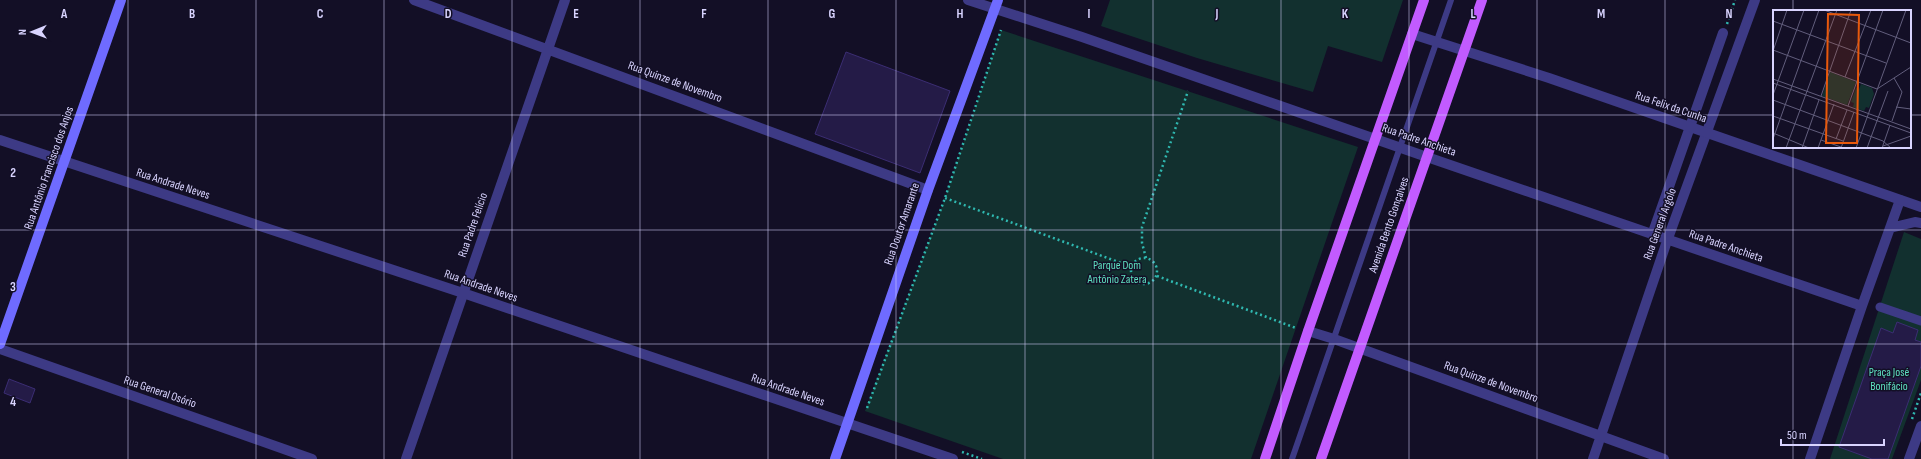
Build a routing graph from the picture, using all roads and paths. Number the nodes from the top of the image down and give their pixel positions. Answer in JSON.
{"nodes":[{"id":1,"x":121,"y":0,"type":"edge"},
{"id":2,"x":414,"y":0,"type":"edge"},
{"id":3,"x":565,"y":0,"type":"edge"},
{"id":4,"x":968,"y":0,"type":"edge"},
{"id":5,"x":1424,"y":0,"type":"edge"},
{"id":6,"x":1451,"y":0,"type":"edge"},
{"id":7,"x":1482,"y":0,"type":"edge"},
{"id":8,"x":1735,"y":0,"type":"edge"},
{"id":9,"x":1755,"y":0,"type":"edge"},
{"id":10,"x":996,"y":5,"type":"edge"},
{"id":11,"x":1001,"y":30,"type":"dead end"},
{"id":12,"x":1723,"y":33,"type":"joint"},
{"id":13,"x":1412,"y":34,"type":"junction"},
{"id":14,"x":1436,"y":42,"type":"junction"},
{"id":15,"x":548,"y":49,"type":"junction"},
{"id":16,"x":1465,"y":50,"type":"junction"},
{"id":17,"x":1188,"y":91,"type":"dead end"},
{"id":18,"x":1690,"y":127,"type":"junction"},
{"id":19,"x":1708,"y":133,"type":"junction"},
{"id":20,"x":1376,"y":139,"type":"junction"},
{"id":21,"x":0,"y":140,"type":"edge"},
{"id":22,"x":1400,"y":148,"type":"junction"},
{"id":23,"x":1427,"y":157,"type":"junction"},
{"id":24,"x":65,"y":162,"type":"junction"},
{"id":25,"x":928,"y":190,"type":"junction"},
{"id":26,"x":945,"y":198,"type":"junction"},
{"id":27,"x":1900,"y":200,"type":"junction"},
{"id":28,"x":1921,"y":207,"type":"edge"},
{"id":29,"x":1921,"y":223,"type":"edge"},
{"id":30,"x":1890,"y":228,"type":"junction"},
{"id":31,"x":1652,"y":235,"type":"junction"},
{"id":32,"x":1667,"y":241,"type":"junction"},
{"id":33,"x":1146,"y":258,"type":"junction"},
{"id":34,"x":1132,"y":267,"type":"junction"},
{"id":35,"x":1156,"y":276,"type":"junction"},
{"id":36,"x":463,"y":293,"type":"junction"},
{"id":37,"x":1862,"y":306,"type":"junction"},
{"id":38,"x":1880,"y":307,"type":"dead end"},
{"id":39,"x":1921,"y":321,"type":"edge"},
{"id":40,"x":1296,"y":328,"type":"dead end"},
{"id":41,"x":1308,"y":331,"type":"junction"},
{"id":42,"x":1334,"y":339,"type":"junction"},
{"id":43,"x":0,"y":344,"type":"edge"},
{"id":44,"x":1360,"y":348,"type":"junction"},
{"id":45,"x":0,"y":349,"type":"edge"},
{"id":46,"x":866,"y":411,"type":"dead end"},
{"id":47,"x":847,"y":424,"type":"junction"},
{"id":48,"x":1921,"y":426,"type":"edge"},
{"id":49,"x":1602,"y":436,"type":"junction"},
{"id":50,"x":312,"y":459,"type":"edge"},
{"id":51,"x":406,"y":459,"type":"edge"},
{"id":52,"x":835,"y":459,"type":"edge"},
{"id":53,"x":953,"y":459,"type":"edge"},
{"id":54,"x":1265,"y":459,"type":"edge"},
{"id":55,"x":1292,"y":459,"type":"edge"},
{"id":56,"x":1321,"y":459,"type":"edge"},
{"id":57,"x":1593,"y":459,"type":"edge"},
{"id":58,"x":1664,"y":459,"type":"edge"},
{"id":59,"x":1810,"y":459,"type":"edge"},
{"id":60,"x":1909,"y":459,"type":"edge"}],
"edges":[{"from":1,"to":24,"type":"main road","name":"Rua Antônio Francisco dos Anjos"},
{"from":2,"to":15,"type":"street","name":"Rua Quinze de Novembro"},
{"from":3,"to":15,"type":"street","name":"Rua Padre Felício"},
{"from":4,"to":10,"type":"street","name":"Rua Padre Anchieta"},
{"from":5,"to":13,"type":"main road"},
{"from":6,"to":14,"type":"lane"},
{"from":7,"to":16,"type":"main road","name":"Avenida Bento Gonçalves"},
{"from":8,"to":12,"type":"path"},
{"from":9,"to":19,"type":"street","name":"Rua General Argolo"},
{"from":10,"to":20,"type":"street","name":"Rua Padre Anchieta"},
{"from":10,"to":25,"type":"main road","name":"Rua Doutor Amarante"},
{"from":11,"to":26,"type":"path"},
{"from":12,"to":18,"type":"street","name":"Rua General Argolo"},
{"from":13,"to":14,"type":"street","name":"Rua Felix da Cunha"},
{"from":13,"to":20,"type":"main road"},
{"from":14,"to":16,"type":"street","name":"Rua Felix da Cunha"},
{"from":14,"to":22,"type":"lane"},
{"from":15,"to":25,"type":"street","name":"Rua Quinze de Novembro"},
{"from":15,"to":36,"type":"street","name":"Rua Padre Felício"},
{"from":16,"to":18,"type":"street","name":"Rua Felix da Cunha"},
{"from":16,"to":23,"type":"main road","name":"Avenida Bento Gonçalves"},
{"from":17,"to":33,"type":"path"},
{"from":18,"to":19,"type":"street","name":"Rua Felix da Cunha"},
{"from":18,"to":31,"type":"street","name":"Rua General Argolo"},
{"from":19,"to":27,"type":"street","name":"Rua Felix da Cunha"},
{"from":19,"to":32,"type":"street","name":"Rua General Argolo"},
{"from":20,"to":22,"type":"street","name":"Rua Padre Anchieta"},
{"from":20,"to":41,"type":"main road"},
{"from":21,"to":24,"type":"street","name":"Rua Andrade Neves"},
{"from":22,"to":23,"type":"street","name":"Rua Padre Anchieta"},
{"from":22,"to":42,"type":"lane"},
{"from":23,"to":31,"type":"street","name":"Rua Padre Anchieta"},
{"from":23,"to":44,"type":"main road","name":"Avenida Bento Gonçalves"},
{"from":24,"to":36,"type":"street","name":"Rua Andrade Neves"},
{"from":24,"to":43,"type":"main road","name":"Rua Antônio Francisco dos Anjos"},
{"from":25,"to":47,"type":"main road","name":"Rua Doutor Amarante"},
{"from":26,"to":34,"type":"path"},
{"from":26,"to":46,"type":"path"},
{"from":27,"to":28,"type":"street","name":"Rua Felix da Cunha"},
{"from":27,"to":30,"type":"street"},
{"from":29,"to":30,"type":"street"},
{"from":30,"to":37,"type":"street"},
{"from":31,"to":32,"type":"street","name":"Rua Padre Anchieta"},
{"from":32,"to":37,"type":"street","name":"Rua Padre Anchieta"},
{"from":32,"to":49,"type":"street","name":"Rua General Argolo"},
{"from":33,"to":34,"type":"path"},
{"from":33,"to":35,"type":"path"},
{"from":34,"to":35,"type":"path"},
{"from":35,"to":40,"type":"path"},
{"from":36,"to":47,"type":"street","name":"Rua Andrade Neves"},
{"from":36,"to":51,"type":"street","name":"Rua Padre Felício"},
{"from":37,"to":59,"type":"street"},
{"from":38,"to":39,"type":"street"},
{"from":41,"to":42,"type":"street","name":"Rua Quinze de Novembro"},
{"from":41,"to":54,"type":"main road"},
{"from":42,"to":44,"type":"street","name":"Rua Quinze de Novembro"},
{"from":42,"to":55,"type":"lane"},
{"from":44,"to":49,"type":"street","name":"Rua Quinze de Novembro"},
{"from":44,"to":56,"type":"main road","name":"Avenida Bento Gonçalves"},
{"from":45,"to":50,"type":"street","name":"Rua General Osório"},
{"from":47,"to":52,"type":"main road","name":"Rua Doutor Amarante"},
{"from":47,"to":53,"type":"street","name":"Rua Andrade Neves"},
{"from":48,"to":60,"type":"street"},
{"from":49,"to":57,"type":"street","name":"Rua General Argolo"},
{"from":49,"to":58,"type":"street","name":"Rua Quinze de Novembro"}]}
